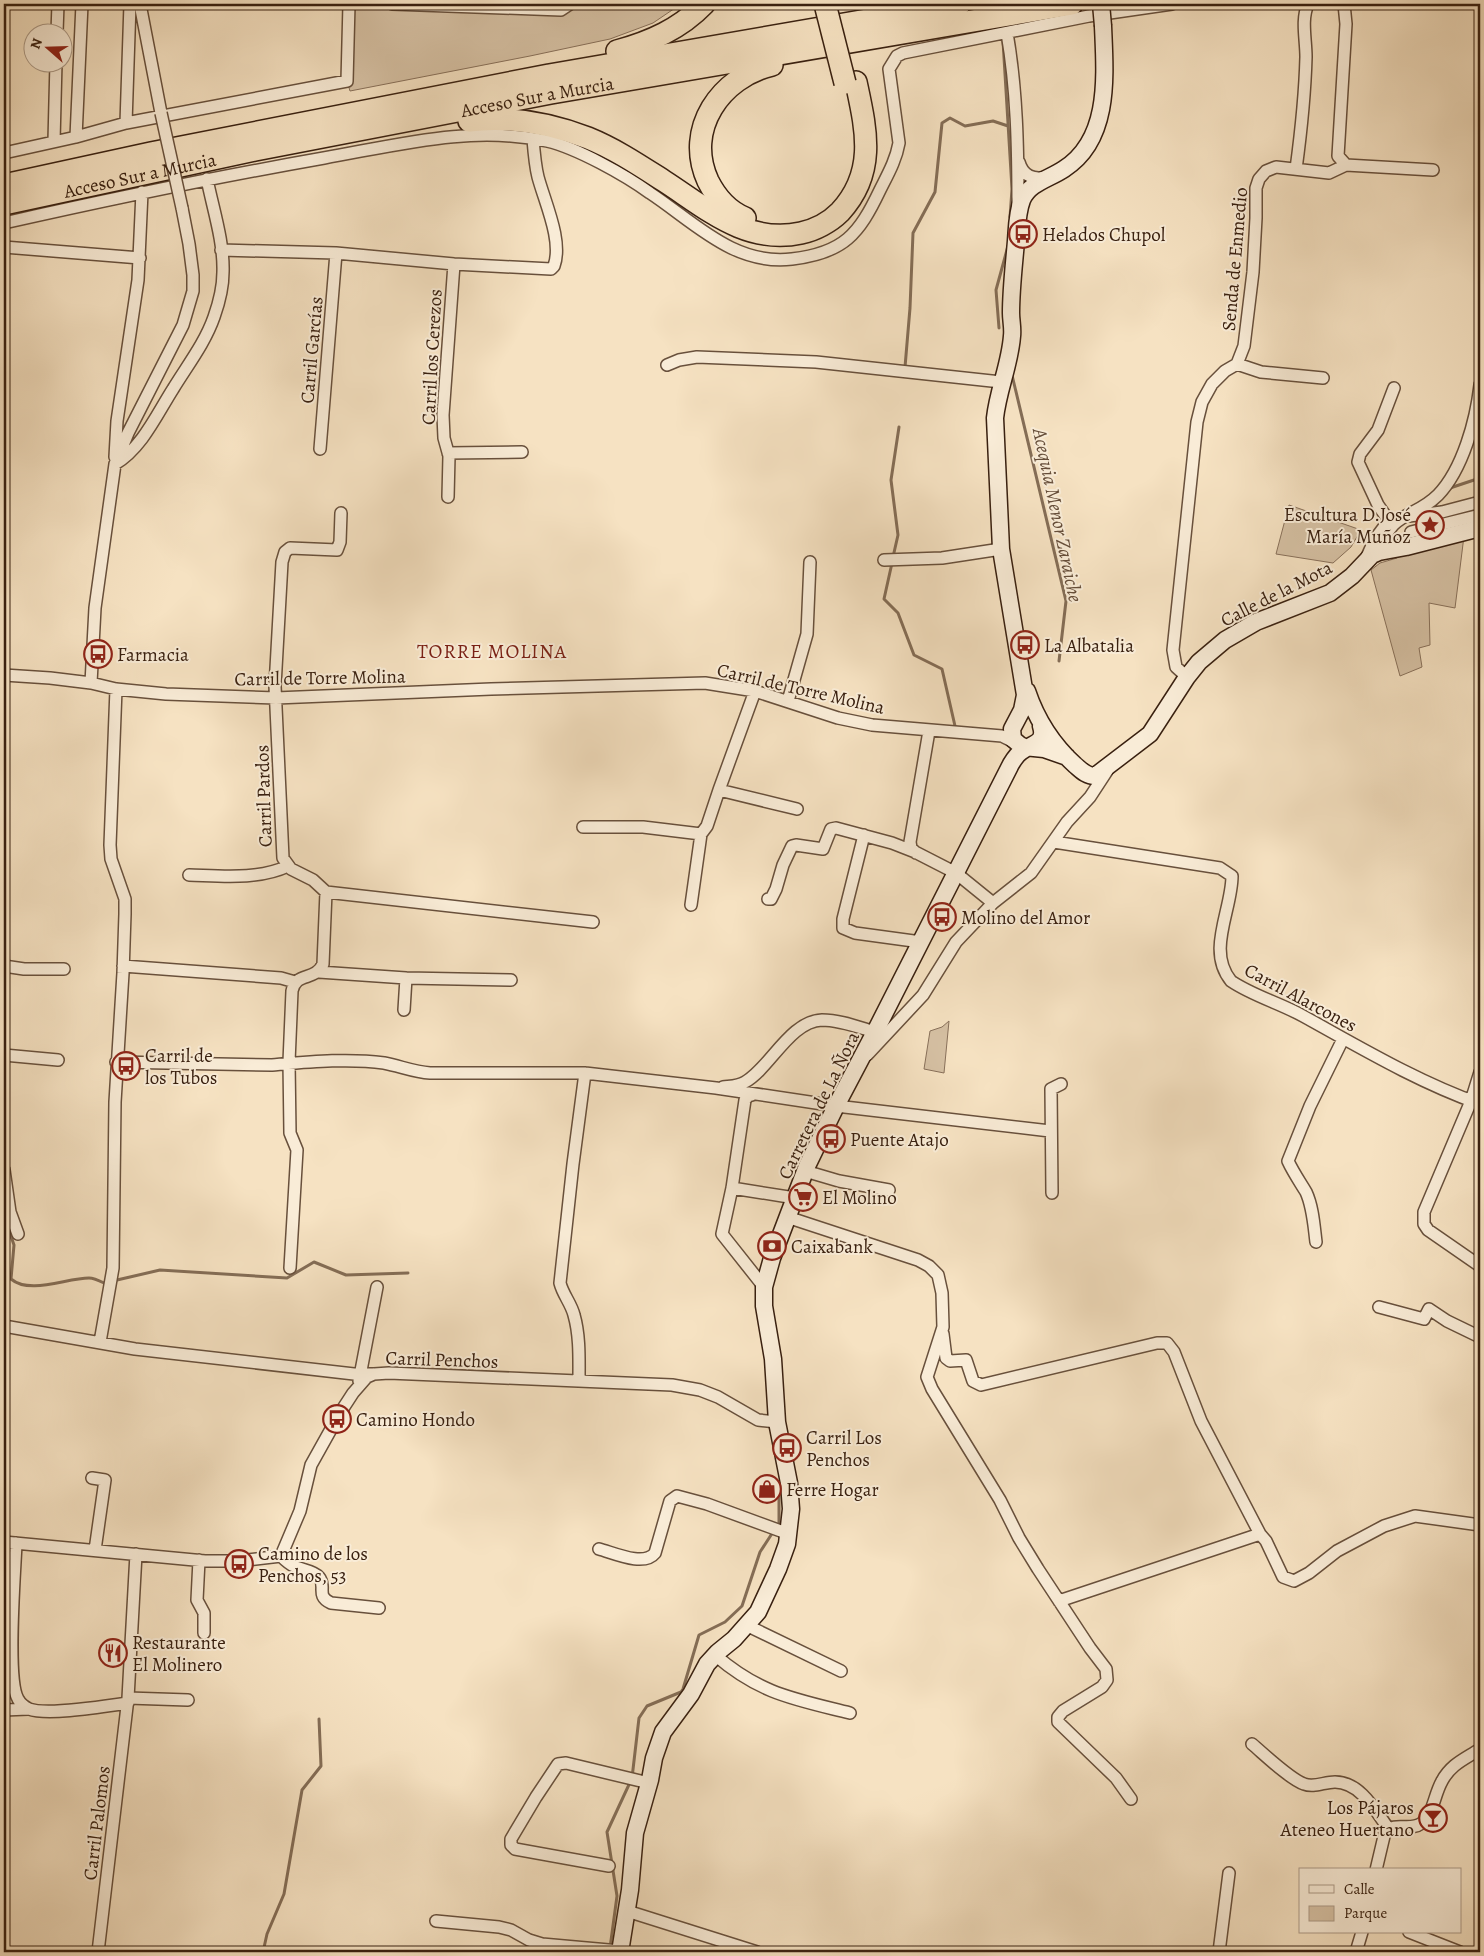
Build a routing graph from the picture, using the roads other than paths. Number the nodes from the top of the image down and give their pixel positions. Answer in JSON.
{"nodes":[{"id":1,"x":58,"y":4,"type":"edge"},
{"id":2,"x":82,"y":4,"type":"edge"},
{"id":3,"x":130,"y":4,"type":"edge"},
{"id":4,"x":140,"y":4,"type":"edge"},
{"id":5,"x":349,"y":4,"type":"edge"},
{"id":6,"x":392,"y":4,"type":"edge"},
{"id":7,"x":570,"y":4,"type":"edge"},
{"id":8,"x":704,"y":4,"type":"edge"},
{"id":9,"x":825,"y":4,"type":"edge"},
{"id":10,"x":836,"y":4,"type":"edge"},
{"id":11,"x":960,"y":4,"type":"edge"},
{"id":12,"x":1072,"y":4,"type":"edge"},
{"id":13,"x":1101,"y":4,"type":"edge"},
{"id":14,"x":1172,"y":4,"type":"edge"},
{"id":15,"x":1308,"y":4,"type":"edge"},
{"id":16,"x":1344,"y":4,"type":"edge"},
{"id":17,"x":58,"y":22,"type":"edge"},
{"id":18,"x":1007,"y":33,"type":"junction"},
{"id":19,"x":803,"y":51,"type":"junction"},
{"id":20,"x":56,"y":72,"type":"edge"},
{"id":21,"x":549,"y":75,"type":"junction"},
{"id":22,"x":851,"y":83,"type":"junction"},
{"id":23,"x":126,"y":123,"type":"junction"},
{"id":24,"x":76,"y":137,"type":"junction"},
{"id":25,"x":533,"y":139,"type":"junction"},
{"id":26,"x":54,"y":141,"type":"junction"},
{"id":27,"x":255,"y":150,"type":"junction"},
{"id":28,"x":4,"y":153,"type":"edge"},
{"id":29,"x":1018,"y":158,"type":"junction"},
{"id":30,"x":1346,"y":165,"type":"junction"},
{"id":31,"x":1296,"y":169,"type":"junction"},
{"id":32,"x":1433,"y":170,"type":"dead end"},
{"id":33,"x":1052,"y":176,"type":"junction"},
{"id":34,"x":207,"y":179,"type":"junction"},
{"id":35,"x":4,"y":185,"type":"edge"},
{"id":36,"x":142,"y":192,"type":"junction"},
{"id":37,"x":4,"y":204,"type":"edge"},
{"id":38,"x":1018,"y":220,"type":"junction"},
{"id":39,"x":4,"y":223,"type":"edge"},
{"id":40,"x":4,"y":247,"type":"edge"},
{"id":41,"x":221,"y":250,"type":"junction"},
{"id":42,"x":336,"y":254,"type":"junction"},
{"id":43,"x":140,"y":258,"type":"junction"},
{"id":44,"x":454,"y":264,"type":"junction"},
{"id":45,"x":1237,"y":364,"type":"junction"},
{"id":46,"x":667,"y":365,"type":"dead end"},
{"id":47,"x":1323,"y":378,"type":"dead end"},
{"id":48,"x":1001,"y":382,"type":"junction"},
{"id":49,"x":1480,"y":385,"type":"edge"},
{"id":50,"x":1394,"y":388,"type":"dead end"},
{"id":51,"x":116,"y":430,"type":"junction"},
{"id":52,"x":125,"y":438,"type":"junction"},
{"id":53,"x":134,"y":448,"type":"junction"},
{"id":54,"x":320,"y":449,"type":"dead end"},
{"id":55,"x":448,"y":452,"type":"junction"},
{"id":56,"x":522,"y":452,"type":"dead end"},
{"id":57,"x":115,"y":464,"type":"junction"},
{"id":58,"x":1437,"y":495,"type":"junction"},
{"id":59,"x":448,"y":497,"type":"dead end"},
{"id":60,"x":1480,"y":502,"type":"edge"},
{"id":61,"x":1442,"y":512,"type":"junction"},
{"id":62,"x":341,"y":513,"type":"dead end"},
{"id":63,"x":1480,"y":515,"type":"edge"},
{"id":64,"x":1402,"y":517,"type":"junction"},
{"id":65,"x":1391,"y":523,"type":"junction"},
{"id":66,"x":1480,"y":528,"type":"edge"},
{"id":67,"x":1411,"y":532,"type":"dead end"},
{"id":68,"x":1001,"y":549,"type":"junction"},
{"id":69,"x":1379,"y":552,"type":"junction"},
{"id":70,"x":884,"y":560,"type":"dead end"},
{"id":71,"x":810,"y":562,"type":"dead end"},
{"id":72,"x":1363,"y":564,"type":"junction"},
{"id":73,"x":4,"y":675,"type":"edge"},
{"id":74,"x":1187,"y":677,"type":"junction"},
{"id":75,"x":91,"y":683,"type":"junction"},
{"id":76,"x":1025,"y":687,"type":"junction"},
{"id":77,"x":116,"y":689,"type":"junction"},
{"id":78,"x":756,"y":691,"type":"junction"},
{"id":79,"x":276,"y":698,"type":"junction"},
{"id":80,"x":788,"y":701,"type":"junction"},
{"id":81,"x":1015,"y":722,"type":"junction"},
{"id":82,"x":1040,"y":724,"type":"junction"},
{"id":83,"x":929,"y":732,"type":"junction"},
{"id":84,"x":991,"y":736,"type":"junction"},
{"id":85,"x":1022,"y":745,"type":"junction"},
{"id":86,"x":1067,"y":757,"type":"junction"},
{"id":87,"x":1112,"y":764,"type":"junction"},
{"id":88,"x":1086,"y":774,"type":"junction"},
{"id":89,"x":719,"y":790,"type":"junction"},
{"id":90,"x":1090,"y":796,"type":"junction"},
{"id":91,"x":797,"y":808,"type":"dead end"},
{"id":92,"x":582,"y":827,"type":"dead end"},
{"id":93,"x":912,"y":831,"type":"junction"},
{"id":94,"x":701,"y":834,"type":"junction"},
{"id":95,"x":864,"y":835,"type":"junction"},
{"id":96,"x":1054,"y":842,"type":"junction"},
{"id":97,"x":892,"y":843,"type":"junction"},
{"id":98,"x":918,"y":854,"type":"junction"},
{"id":99,"x":288,"y":866,"type":"junction"},
{"id":100,"x":956,"y":873,"type":"junction"},
{"id":101,"x":189,"y":875,"type":"dead end"},
{"id":102,"x":326,"y":892,"type":"junction"},
{"id":103,"x":768,"y":899,"type":"dead end"},
{"id":104,"x":993,"y":903,"type":"junction"},
{"id":105,"x":691,"y":905,"type":"dead end"},
{"id":106,"x":592,"y":922,"type":"dead end"},
{"id":107,"x":921,"y":942,"type":"junction"},
{"id":108,"x":4,"y":966,"type":"edge"},
{"id":109,"x":123,"y":966,"type":"junction"},
{"id":110,"x":64,"y":969,"type":"dead end"},
{"id":111,"x":319,"y":972,"type":"junction"},
{"id":112,"x":406,"y":978,"type":"junction"},
{"id":113,"x":511,"y":980,"type":"dead end"},
{"id":114,"x":295,"y":982,"type":"junction"},
{"id":115,"x":404,"y":1010,"type":"dead end"},
{"id":116,"x":875,"y":1032,"type":"junction"},
{"id":117,"x":1343,"y":1039,"type":"junction"},
{"id":118,"x":4,"y":1055,"type":"edge"},
{"id":119,"x":58,"y":1060,"type":"dead end"},
{"id":120,"x":116,"y":1062,"type":"junction"},
{"id":121,"x":289,"y":1062,"type":"junction"},
{"id":122,"x":859,"y":1063,"type":"junction"},
{"id":123,"x":1480,"y":1072,"type":"edge"},
{"id":124,"x":586,"y":1073,"type":"junction"},
{"id":125,"x":751,"y":1078,"type":"junction"},
{"id":126,"x":1061,"y":1084,"type":"dead end"},
{"id":127,"x":716,"y":1088,"type":"junction"},
{"id":128,"x":755,"y":1095,"type":"junction"},
{"id":129,"x":1475,"y":1103,"type":"edge"},
{"id":130,"x":836,"y":1106,"type":"junction"},
{"id":131,"x":1050,"y":1130,"type":"junction"},
{"id":132,"x":4,"y":1170,"type":"edge"},
{"id":133,"x":805,"y":1171,"type":"junction"},
{"id":134,"x":732,"y":1188,"type":"junction"},
{"id":135,"x":889,"y":1190,"type":"dead end"},
{"id":136,"x":1052,"y":1193,"type":"dead end"},
{"id":137,"x":795,"y":1198,"type":"junction"},
{"id":138,"x":788,"y":1217,"type":"junction"},
{"id":139,"x":18,"y":1234,"type":"dead end"},
{"id":140,"x":1316,"y":1242,"type":"dead end"},
{"id":141,"x":1480,"y":1266,"type":"edge"},
{"id":142,"x":290,"y":1268,"type":"dead end"},
{"id":143,"x":377,"y":1287,"type":"dead end"},
{"id":144,"x":764,"y":1287,"type":"junction"},
{"id":145,"x":1379,"y":1307,"type":"dead end"},
{"id":146,"x":4,"y":1326,"type":"edge"},
{"id":147,"x":943,"y":1327,"type":"junction"},
{"id":148,"x":1480,"y":1337,"type":"edge"},
{"id":149,"x":100,"y":1342,"type":"junction"},
{"id":150,"x":946,"y":1358,"type":"junction"},
{"id":151,"x":930,"y":1362,"type":"junction"},
{"id":152,"x":362,"y":1376,"type":"junction"},
{"id":153,"x":579,"y":1381,"type":"junction"},
{"id":154,"x":777,"y":1422,"type":"junction"},
{"id":155,"x":92,"y":1478,"type":"dead end"},
{"id":156,"x":1480,"y":1525,"type":"edge"},
{"id":157,"x":780,"y":1531,"type":"junction"},
{"id":158,"x":1260,"y":1534,"type":"junction"},
{"id":159,"x":4,"y":1542,"type":"edge"},
{"id":160,"x":16,"y":1543,"type":"junction"},
{"id":161,"x":599,"y":1549,"type":"dead end"},
{"id":162,"x":95,"y":1550,"type":"junction"},
{"id":163,"x":136,"y":1554,"type":"junction"},
{"id":164,"x":281,"y":1556,"type":"junction"},
{"id":165,"x":199,"y":1560,"type":"junction"},
{"id":166,"x":1059,"y":1601,"type":"junction"},
{"id":167,"x":379,"y":1608,"type":"dead end"},
{"id":168,"x":746,"y":1625,"type":"junction"},
{"id":169,"x":204,"y":1632,"type":"dead end"},
{"id":170,"x":715,"y":1655,"type":"junction"},
{"id":171,"x":842,"y":1671,"type":"dead end"},
{"id":172,"x":188,"y":1700,"type":"dead end"},
{"id":173,"x":128,"y":1701,"type":"junction"},
{"id":174,"x":28,"y":1708,"type":"junction"},
{"id":175,"x":4,"y":1710,"type":"edge"},
{"id":176,"x":850,"y":1713,"type":"dead end"},
{"id":177,"x":1252,"y":1744,"type":"dead end"},
{"id":178,"x":1480,"y":1749,"type":"edge"},
{"id":179,"x":638,"y":1780,"type":"junction"},
{"id":180,"x":1131,"y":1799,"type":"dead end"},
{"id":181,"x":1388,"y":1828,"type":"junction"},
{"id":182,"x":609,"y":1866,"type":"dead end"},
{"id":183,"x":1376,"y":1868,"type":"edge"},
{"id":184,"x":1229,"y":1873,"type":"dead end"},
{"id":185,"x":627,"y":1911,"type":"junction"},
{"id":186,"x":436,"y":1921,"type":"dead end"},
{"id":187,"x":1361,"y":1934,"type":"edge"},
{"id":188,"x":1414,"y":1934,"type":"edge"},
{"id":189,"x":614,"y":1951,"type":"edge"},
{"id":190,"x":98,"y":1952,"type":"edge"},
{"id":191,"x":757,"y":1952,"type":"edge"},
{"id":192,"x":1219,"y":1952,"type":"edge"},
{"id":193,"x":1356,"y":1952,"type":"edge"},
{"id":194,"x":1460,"y":1952,"type":"edge"}],
"edges":[{"from":1,"to":17,"type":"street"},
{"from":2,"to":24,"type":"street"},
{"from":3,"to":23,"type":"street"},
{"from":4,"to":52,"type":"street","bridge":true},
{"from":5,"to":23,"type":"street"},
{"from":6,"to":7,"type":"street"},
{"from":8,"to":21,"type":"highway"},
{"from":9,"to":22,"type":"highway","bridge":true},
{"from":10,"to":22,"type":"highway"},
{"from":11,"to":21,"type":"highway","name":"Acceso Sur a Murcia"},
{"from":12,"to":19,"type":"highway","name":"Acceso Sur a Murcia"},
{"from":13,"to":33,"type":"main road","bridge":true},
{"from":14,"to":18,"type":"street"},
{"from":15,"to":31,"type":"street"},
{"from":16,"to":30,"type":"street"},
{"from":18,"to":25,"type":"street"},
{"from":18,"to":29,"type":"street"},
{"from":19,"to":22,"type":"highway"},
{"from":19,"to":27,"type":"highway","name":"Acceso Sur a Murcia"},
{"from":20,"to":26,"type":"street"},
{"from":21,"to":35,"type":"highway","name":"Acceso Sur a Murcia"},
{"from":22,"to":27,"type":"highway"},
{"from":23,"to":24,"type":"street"},
{"from":24,"to":26,"type":"street"},
{"from":25,"to":34,"type":"street"},
{"from":25,"to":44,"type":"street"},
{"from":26,"to":28,"type":"street"},
{"from":27,"to":37,"type":"highway","name":"Acceso Sur a Murcia"},
{"from":29,"to":33,"type":"street"},
{"from":29,"to":38,"type":"street"},
{"from":30,"to":31,"type":"street","name":"Senda de Enmedio"},
{"from":30,"to":32,"type":"street"},
{"from":31,"to":45,"type":"street","name":"Senda de Enmedio"},
{"from":33,"to":38,"type":"main road"},
{"from":34,"to":36,"type":"street"},
{"from":34,"to":41,"type":"street"},
{"from":36,"to":39,"type":"street"},
{"from":36,"to":43,"type":"street"},
{"from":38,"to":48,"type":"main road"},
{"from":40,"to":43,"type":"street"},
{"from":41,"to":42,"type":"street"},
{"from":41,"to":53,"type":"street"},
{"from":42,"to":44,"type":"street"},
{"from":42,"to":54,"type":"street","name":"Carril Garcías"},
{"from":43,"to":51,"type":"street"},
{"from":44,"to":55,"type":"street","name":"Carril los Cerezos"},
{"from":45,"to":47,"type":"street"},
{"from":45,"to":74,"type":"street"},
{"from":46,"to":48,"type":"street"},
{"from":48,"to":68,"type":"main road"},
{"from":49,"to":58,"type":"street"},
{"from":50,"to":65,"type":"street"},
{"from":51,"to":52,"type":"street"},
{"from":51,"to":57,"type":"street"},
{"from":52,"to":53,"type":"street"},
{"from":52,"to":57,"type":"street"},
{"from":53,"to":57,"type":"street"},
{"from":55,"to":56,"type":"street"},
{"from":55,"to":59,"type":"street","name":"Carril los Cerezos"},
{"from":57,"to":75,"type":"street"},
{"from":58,"to":61,"type":"street"},
{"from":58,"to":64,"type":"street"},
{"from":60,"to":61,"type":"street"},
{"from":61,"to":64,"type":"street"},
{"from":62,"to":79,"type":"street","name":"Carril Pardos"},
{"from":63,"to":67,"type":"street"},
{"from":64,"to":65,"type":"street"},
{"from":65,"to":69,"type":"street"},
{"from":65,"to":72,"type":"street"},
{"from":66,"to":69,"type":"main road"},
{"from":68,"to":70,"type":"street"},
{"from":68,"to":76,"type":"main road"},
{"from":69,"to":72,"type":"main road","name":"Calle de la Mota"},
{"from":71,"to":80,"type":"street"},
{"from":72,"to":74,"type":"main road","name":"Calle de la Mota"},
{"from":73,"to":75,"type":"street","name":"Carril de Torre Molina"},
{"from":74,"to":87,"type":"main road","name":"Calle de la Mota"},
{"from":75,"to":77,"type":"street","name":"Carril de Torre Molina"},
{"from":76,"to":81,"type":"main road"},
{"from":76,"to":82,"type":"main road"},
{"from":77,"to":79,"type":"street","name":"Carril de Torre Molina"},
{"from":77,"to":109,"type":"street"},
{"from":78,"to":79,"type":"street","name":"Carril de Torre Molina"},
{"from":78,"to":80,"type":"street","name":"Carril de Torre Molina"},
{"from":78,"to":89,"type":"street"},
{"from":79,"to":99,"type":"street","name":"Carril Pardos"},
{"from":80,"to":83,"type":"street","name":"Carril de Torre Molina"},
{"from":81,"to":82,"type":"main road"},
{"from":81,"to":84,"type":"street"},
{"from":81,"to":85,"type":"main road"},
{"from":82,"to":85,"type":"main road"},
{"from":82,"to":86,"type":"main road"},
{"from":83,"to":84,"type":"street","name":"Carril de Torre Molina"},
{"from":83,"to":93,"type":"street"},
{"from":84,"to":85,"type":"street","name":"Carril de Torre Molina"},
{"from":85,"to":86,"type":"main road"},
{"from":85,"to":100,"type":"main road","name":"Carretera de La Ñora"},
{"from":86,"to":88,"type":"main road"},
{"from":87,"to":88,"type":"main road","name":"Calle de la Mota"},
{"from":87,"to":90,"type":"street"},
{"from":88,"to":90,"type":"street"},
{"from":89,"to":91,"type":"street"},
{"from":89,"to":94,"type":"street"},
{"from":90,"to":96,"type":"street"},
{"from":92,"to":94,"type":"street"},
{"from":93,"to":97,"type":"street"},
{"from":93,"to":98,"type":"street"},
{"from":94,"to":105,"type":"street"},
{"from":95,"to":97,"type":"street"},
{"from":95,"to":103,"type":"street"},
{"from":95,"to":107,"type":"street"},
{"from":96,"to":104,"type":"street"},
{"from":96,"to":117,"type":"street","name":"Carril Alarcones"},
{"from":97,"to":98,"type":"street"},
{"from":98,"to":100,"type":"street"},
{"from":99,"to":101,"type":"street"},
{"from":99,"to":102,"type":"street","name":"Carril Pardos"},
{"from":100,"to":104,"type":"street"},
{"from":100,"to":107,"type":"main road","name":"Carretera de La Ñora"},
{"from":102,"to":106,"type":"street"},
{"from":102,"to":111,"type":"street"},
{"from":104,"to":122,"type":"street"},
{"from":107,"to":116,"type":"main road","name":"Carretera de La Ñora"},
{"from":108,"to":110,"type":"street"},
{"from":109,"to":114,"type":"street"},
{"from":109,"to":120,"type":"street"},
{"from":111,"to":112,"type":"street"},
{"from":111,"to":114,"type":"street"},
{"from":112,"to":113,"type":"street"},
{"from":112,"to":115,"type":"street"},
{"from":114,"to":121,"type":"street"},
{"from":116,"to":122,"type":"main road","name":"Carretera de La Ñora"},
{"from":116,"to":125,"type":"street"},
{"from":117,"to":129,"type":"street","name":"Carril Alarcones"},
{"from":117,"to":140,"type":"street"},
{"from":118,"to":119,"type":"street"},
{"from":120,"to":121,"type":"street"},
{"from":120,"to":149,"type":"street"},
{"from":121,"to":124,"type":"street"},
{"from":121,"to":142,"type":"street"},
{"from":122,"to":130,"type":"main road","name":"Carretera de La Ñora"},
{"from":123,"to":129,"type":"street"},
{"from":124,"to":127,"type":"street"},
{"from":124,"to":153,"type":"street"},
{"from":125,"to":127,"type":"street"},
{"from":125,"to":128,"type":"street"},
{"from":126,"to":131,"type":"street"},
{"from":127,"to":128,"type":"street"},
{"from":128,"to":130,"type":"street"},
{"from":128,"to":134,"type":"street"},
{"from":129,"to":141,"type":"street"},
{"from":130,"to":131,"type":"street"},
{"from":130,"to":133,"type":"main road","name":"Carretera de La Ñora"},
{"from":131,"to":136,"type":"street"},
{"from":132,"to":139,"type":"street"},
{"from":133,"to":135,"type":"street"},
{"from":133,"to":137,"type":"main road","name":"Carretera de La Ñora"},
{"from":134,"to":137,"type":"street"},
{"from":134,"to":144,"type":"street"},
{"from":137,"to":138,"type":"main road","name":"Carretera de La Ñora"},
{"from":138,"to":144,"type":"main road","name":"Carretera de La Ñora"},
{"from":138,"to":147,"type":"street"},
{"from":143,"to":152,"type":"street"},
{"from":144,"to":154,"type":"main road","name":"Carretera de La Ñora"},
{"from":145,"to":148,"type":"street"},
{"from":146,"to":149,"type":"street"},
{"from":147,"to":150,"type":"street"},
{"from":147,"to":151,"type":"street"},
{"from":149,"to":152,"type":"street"},
{"from":150,"to":151,"type":"street"},
{"from":150,"to":158,"type":"street"},
{"from":151,"to":166,"type":"street"},
{"from":152,"to":153,"type":"street","name":"Carril Penchos"},
{"from":152,"to":164,"type":"street"},
{"from":153,"to":154,"type":"street","name":"Carril Penchos"},
{"from":154,"to":157,"type":"main road","name":"Carretera de La Ñora"},
{"from":155,"to":162,"type":"street"},
{"from":156,"to":158,"type":"street"},
{"from":157,"to":161,"type":"street"},
{"from":157,"to":168,"type":"main road","name":"Carretera de La Ñora"},
{"from":158,"to":166,"type":"street"},
{"from":159,"to":160,"type":"street"},
{"from":160,"to":162,"type":"street"},
{"from":160,"to":174,"type":"street"},
{"from":162,"to":163,"type":"street"},
{"from":163,"to":165,"type":"street"},
{"from":163,"to":173,"type":"street","name":"Carril Palomos"},
{"from":164,"to":165,"type":"street"},
{"from":164,"to":167,"type":"street"},
{"from":165,"to":169,"type":"street"},
{"from":166,"to":180,"type":"street"},
{"from":168,"to":170,"type":"main road","name":"Carretera de La Ñora"},
{"from":168,"to":171,"type":"street"},
{"from":170,"to":176,"type":"street"},
{"from":170,"to":179,"type":"main road","name":"Carretera de La Ñora"},
{"from":172,"to":173,"type":"street"},
{"from":173,"to":174,"type":"street"},
{"from":173,"to":190,"type":"street","name":"Carril Palomos"},
{"from":174,"to":175,"type":"street"},
{"from":177,"to":181,"type":"street"},
{"from":178,"to":181,"type":"street"},
{"from":179,"to":182,"type":"street"},
{"from":179,"to":185,"type":"main road","name":"Carretera de La Ñora"},
{"from":181,"to":183,"type":"street"},
{"from":184,"to":192,"type":"street"},
{"from":185,"to":189,"type":"main road","name":"Carretera de La Ñora"},
{"from":185,"to":191,"type":"street"},
{"from":186,"to":189,"type":"street"},
{"from":187,"to":193,"type":"street"},
{"from":188,"to":194,"type":"street"}]}
